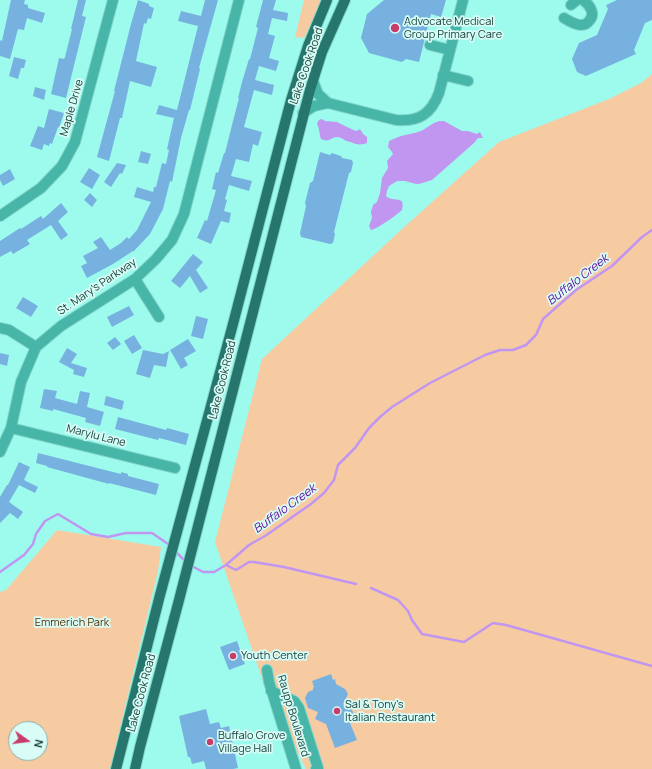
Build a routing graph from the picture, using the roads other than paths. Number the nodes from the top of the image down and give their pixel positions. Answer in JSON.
{"nodes":[{"id":1,"x":113,"y":0,"type":"edge"},
{"id":2,"x":239,"y":0,"type":"edge"},
{"id":3,"x":327,"y":0,"type":"edge"},
{"id":4,"x":345,"y":0,"type":"edge"},
{"id":5,"x":463,"y":0,"type":"edge"},
{"id":6,"x":583,"y":0,"type":"edge"},
{"id":7,"x":564,"y":18,"type":"dead end"},
{"id":8,"x":430,"y":45,"type":"dead end"},
{"id":9,"x":450,"y":50,"type":"junction"},
{"id":10,"x":443,"y":75,"type":"junction"},
{"id":11,"x":313,"y":80,"type":"junction"},
{"id":12,"x":468,"y":81,"type":"dead end"},
{"id":13,"x":328,"y":103,"type":"junction"},
{"id":14,"x":304,"y":113,"type":"junction"},
{"id":15,"x":0,"y":216,"type":"edge"},
{"id":16,"x":135,"y":279,"type":"junction"},
{"id":17,"x":159,"y":317,"type":"dead end"},
{"id":18,"x":0,"y":328,"type":"edge"},
{"id":19,"x":36,"y":347,"type":"junction"},
{"id":20,"x":11,"y":428,"type":"junction"},
{"id":21,"x":0,"y":452,"type":"edge"},
{"id":22,"x":175,"y":468,"type":"dead end"},
{"id":23,"x":266,"y":670,"type":"dead end"},
{"id":24,"x":271,"y":691,"type":"junction"},
{"id":25,"x":116,"y":769,"type":"edge"},
{"id":26,"x":135,"y":769,"type":"edge"},
{"id":27,"x":296,"y":769,"type":"edge"},
{"id":28,"x":316,"y":769,"type":"edge"}],
"edges":[{"from":1,"to":15,"type":"street","name":"Maple Drive"},
{"from":2,"to":16,"type":"street","name":"St. Mary's Parkway"},
{"from":3,"to":25,"type":"main road","name":"Lake Cook Road"},
{"from":4,"to":11,"type":"main road","name":"Lake Cook Road"},
{"from":5,"to":9,"type":"street"},
{"from":6,"to":7,"type":"street"},
{"from":8,"to":9,"type":"street"},
{"from":9,"to":10,"type":"street"},
{"from":10,"to":12,"type":"street"},
{"from":10,"to":13,"type":"street"},
{"from":11,"to":13,"type":"street"},
{"from":11,"to":14,"type":"main road","name":"Lake Cook Road"},
{"from":13,"to":14,"type":"street"},
{"from":14,"to":26,"type":"main road","name":"Lake Cook Road"},
{"from":16,"to":17,"type":"street"},
{"from":16,"to":19,"type":"street","name":"St. Mary's Parkway"},
{"from":18,"to":19,"type":"street"},
{"from":19,"to":20,"type":"street","name":"St. Mary's Parkway"},
{"from":20,"to":21,"type":"street","name":"St. Mary's Parkway"},
{"from":20,"to":22,"type":"street","name":"Marylu Lane"},
{"from":23,"to":24,"type":"street","name":"Raupp Boulevard"},
{"from":24,"to":27,"type":"street","name":"Raupp Boulevard"},
{"from":24,"to":28,"type":"street"}]}
